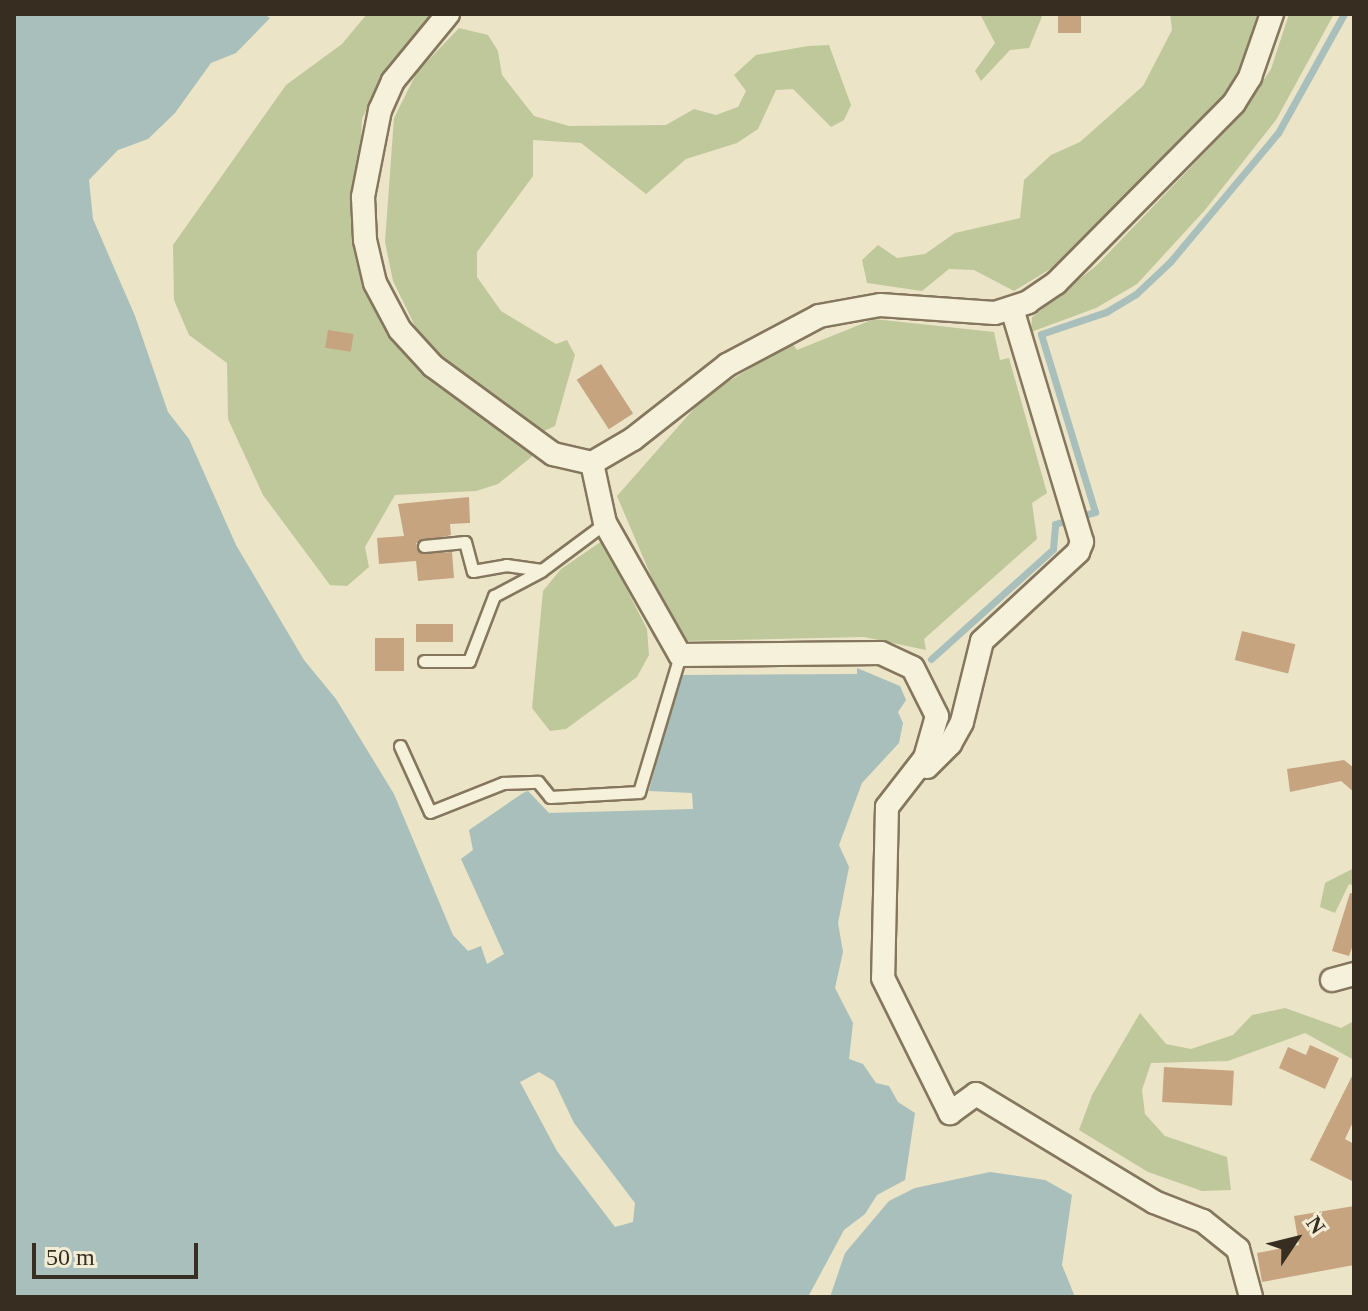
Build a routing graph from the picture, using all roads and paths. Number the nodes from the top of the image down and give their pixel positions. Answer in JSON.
{"nodes":[{"id":1,"x":448,"y":14,"type":"edge"},
{"id":2,"x":1272,"y":14,"type":"edge"},
{"id":3,"x":1012,"y":309,"type":"junction"},
{"id":4,"x":592,"y":463,"type":"junction"},
{"id":5,"x":605,"y":523,"type":"junction"},
{"id":6,"x":424,"y":546,"type":"dead end"},
{"id":7,"x":542,"y":570,"type":"junction"},
{"id":8,"x":680,"y":655,"type":"junction"},
{"id":9,"x":424,"y":661,"type":"dead end"},
{"id":10,"x":400,"y":746,"type":"dead end"},
{"id":11,"x":912,"y":777,"type":"junction"},
{"id":12,"x":1354,"y":974,"type":"edge"},
{"id":13,"x":1332,"y":980,"type":"dead end"},
{"id":14,"x":1251,"y":1297,"type":"edge"}],
"edges":[{"from":1,"to":4,"type":"street"},
{"from":2,"to":3,"type":"street"},
{"from":3,"to":4,"type":"street"},
{"from":3,"to":11,"type":"street"},
{"from":4,"to":5,"type":"street"},
{"from":5,"to":7,"type":"lane"},
{"from":5,"to":8,"type":"street"},
{"from":6,"to":7,"type":"lane"},
{"from":7,"to":9,"type":"lane"},
{"from":8,"to":10,"type":"lane"},
{"from":8,"to":11,"type":"street"},
{"from":11,"to":14,"type":"street"},
{"from":12,"to":13,"type":"street"}]}
